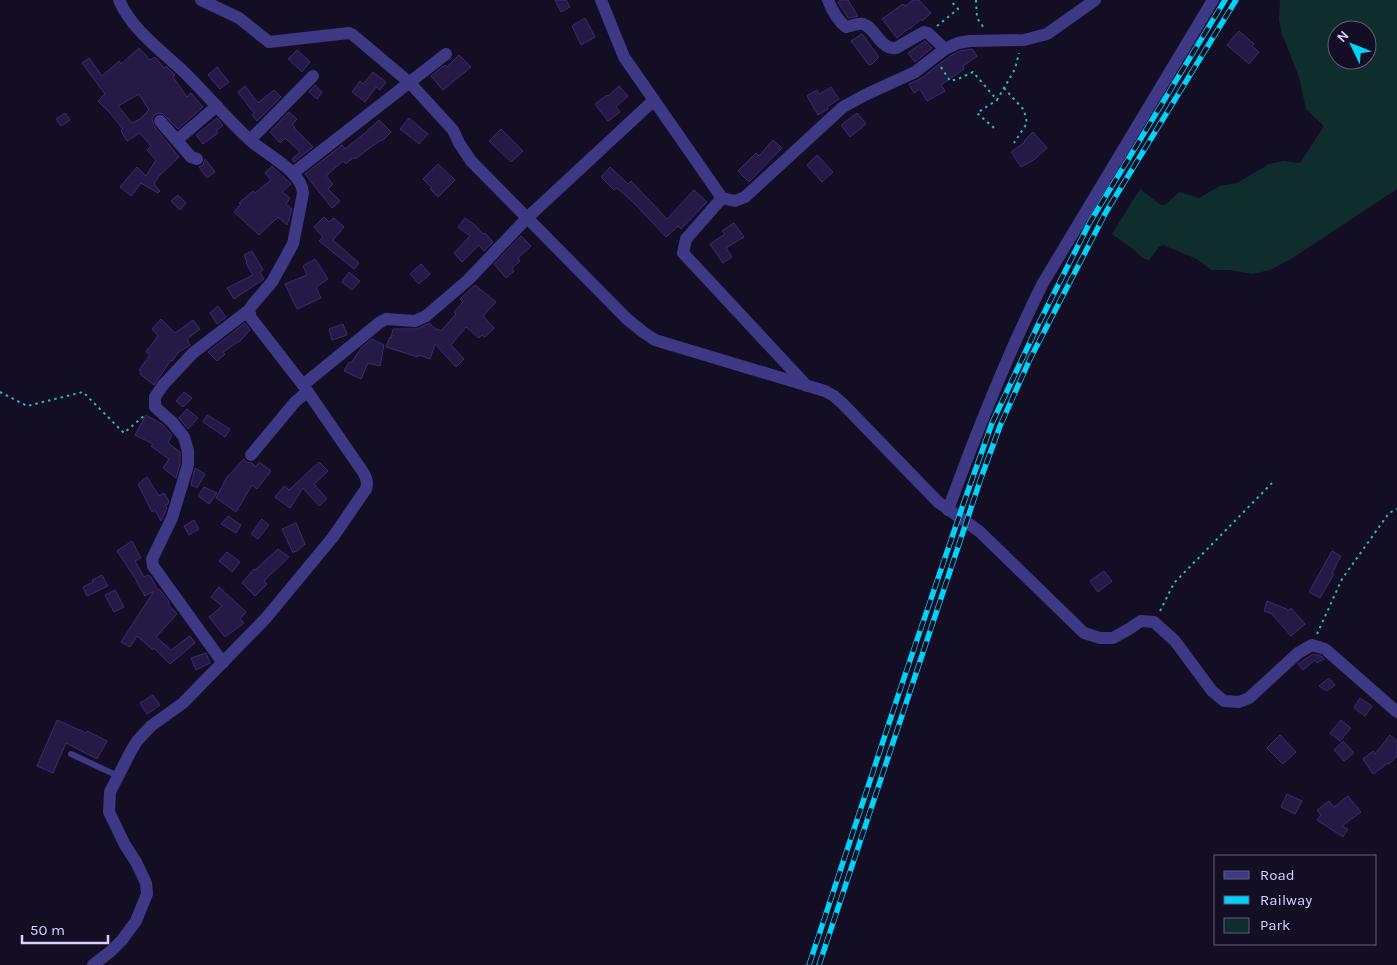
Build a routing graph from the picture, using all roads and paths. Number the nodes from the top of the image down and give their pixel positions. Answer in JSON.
{"nodes":[{"id":1,"x":119,"y":0,"type":"edge"},
{"id":2,"x":201,"y":0,"type":"edge"},
{"id":3,"x":601,"y":0,"type":"edge"},
{"id":4,"x":828,"y":0,"type":"edge"},
{"id":5,"x":950,"y":0,"type":"edge"},
{"id":6,"x":976,"y":0,"type":"edge"},
{"id":7,"x":1095,"y":0,"type":"edge"},
{"id":8,"x":1209,"y":2,"type":"edge"},
{"id":9,"x":928,"y":33,"type":"junction"},
{"id":10,"x":993,"y":40,"type":"junction"},
{"id":11,"x":1022,"y":40,"type":"junction"},
{"id":12,"x":945,"y":49,"type":"junction"},
{"id":13,"x":446,"y":54,"type":"dead end"},
{"id":14,"x":934,"y":57,"type":"junction"},
{"id":15,"x":313,"y":76,"type":"dead end"},
{"id":16,"x":410,"y":83,"type":"junction"},
{"id":17,"x":1004,"y":88,"type":"junction"},
{"id":18,"x":997,"y":100,"type":"junction"},
{"id":19,"x":653,"y":101,"type":"junction"},
{"id":20,"x":217,"y":106,"type":"junction"},
{"id":21,"x":160,"y":121,"type":"dead end"},
{"id":22,"x":994,"y":128,"type":"dead end"},
{"id":23,"x":177,"y":140,"type":"junction"},
{"id":24,"x":250,"y":140,"type":"junction"},
{"id":25,"x":1014,"y":143,"type":"dead end"},
{"id":26,"x":197,"y":159,"type":"dead end"},
{"id":27,"x":293,"y":173,"type":"junction"},
{"id":28,"x":722,"y":198,"type":"junction"},
{"id":29,"x":527,"y":218,"type":"junction"},
{"id":30,"x":249,"y":310,"type":"junction"},
{"id":31,"x":807,"y":386,"type":"junction"},
{"id":32,"x":305,"y":389,"type":"junction"},
{"id":33,"x":0,"y":392,"type":"edge"},
{"id":34,"x":155,"y":407,"type":"junction"},
{"id":35,"x":251,"y":455,"type":"dead end"},
{"id":36,"x":1272,"y":483,"type":"dead end"},
{"id":37,"x":1397,"y":509,"type":"edge"},
{"id":38,"x":948,"y":510,"type":"junction"},
{"id":39,"x":1154,"y":622,"type":"junction"},
{"id":40,"x":1312,"y":645,"type":"junction"},
{"id":41,"x":223,"y":663,"type":"junction"},
{"id":42,"x":1397,"y":712,"type":"edge"},
{"id":43,"x":71,"y":754,"type":"dead end"},
{"id":44,"x":118,"y":776,"type":"junction"},
{"id":45,"x":94,"y":965,"type":"edge"}],
"edges":[{"from":1,"to":20,"type":"street"},
{"from":2,"to":16,"type":"street"},
{"from":3,"to":19,"type":"street"},
{"from":4,"to":9,"type":"street"},
{"from":5,"to":9,"type":"path"},
{"from":6,"to":10,"type":"path"},
{"from":7,"to":11,"type":"street"},
{"from":8,"to":38,"type":"street"},
{"from":9,"to":12,"type":"street"},
{"from":10,"to":11,"type":"street"},
{"from":10,"to":12,"type":"street"},
{"from":11,"to":17,"type":"path"},
{"from":12,"to":14,"type":"street"},
{"from":13,"to":16,"type":"street"},
{"from":14,"to":18,"type":"path"},
{"from":14,"to":28,"type":"street"},
{"from":15,"to":24,"type":"street"},
{"from":16,"to":27,"type":"street"},
{"from":16,"to":29,"type":"street"},
{"from":17,"to":18,"type":"path"},
{"from":17,"to":25,"type":"path"},
{"from":18,"to":22,"type":"path"},
{"from":19,"to":28,"type":"street"},
{"from":19,"to":29,"type":"street"},
{"from":20,"to":23,"type":"street"},
{"from":20,"to":24,"type":"street"},
{"from":21,"to":23,"type":"street"},
{"from":23,"to":26,"type":"street"},
{"from":24,"to":27,"type":"street"},
{"from":27,"to":30,"type":"street"},
{"from":28,"to":31,"type":"street"},
{"from":29,"to":31,"type":"street"},
{"from":29,"to":32,"type":"street"},
{"from":30,"to":32,"type":"street"},
{"from":30,"to":34,"type":"street"},
{"from":31,"to":38,"type":"street"},
{"from":32,"to":35,"type":"street"},
{"from":32,"to":41,"type":"street"},
{"from":33,"to":34,"type":"path"},
{"from":34,"to":41,"type":"street"},
{"from":36,"to":39,"type":"path"},
{"from":37,"to":40,"type":"path"},
{"from":38,"to":39,"type":"street"},
{"from":39,"to":40,"type":"street"},
{"from":40,"to":42,"type":"street"},
{"from":41,"to":44,"type":"street"},
{"from":43,"to":44,"type":"lane"},
{"from":44,"to":45,"type":"street"}]}
